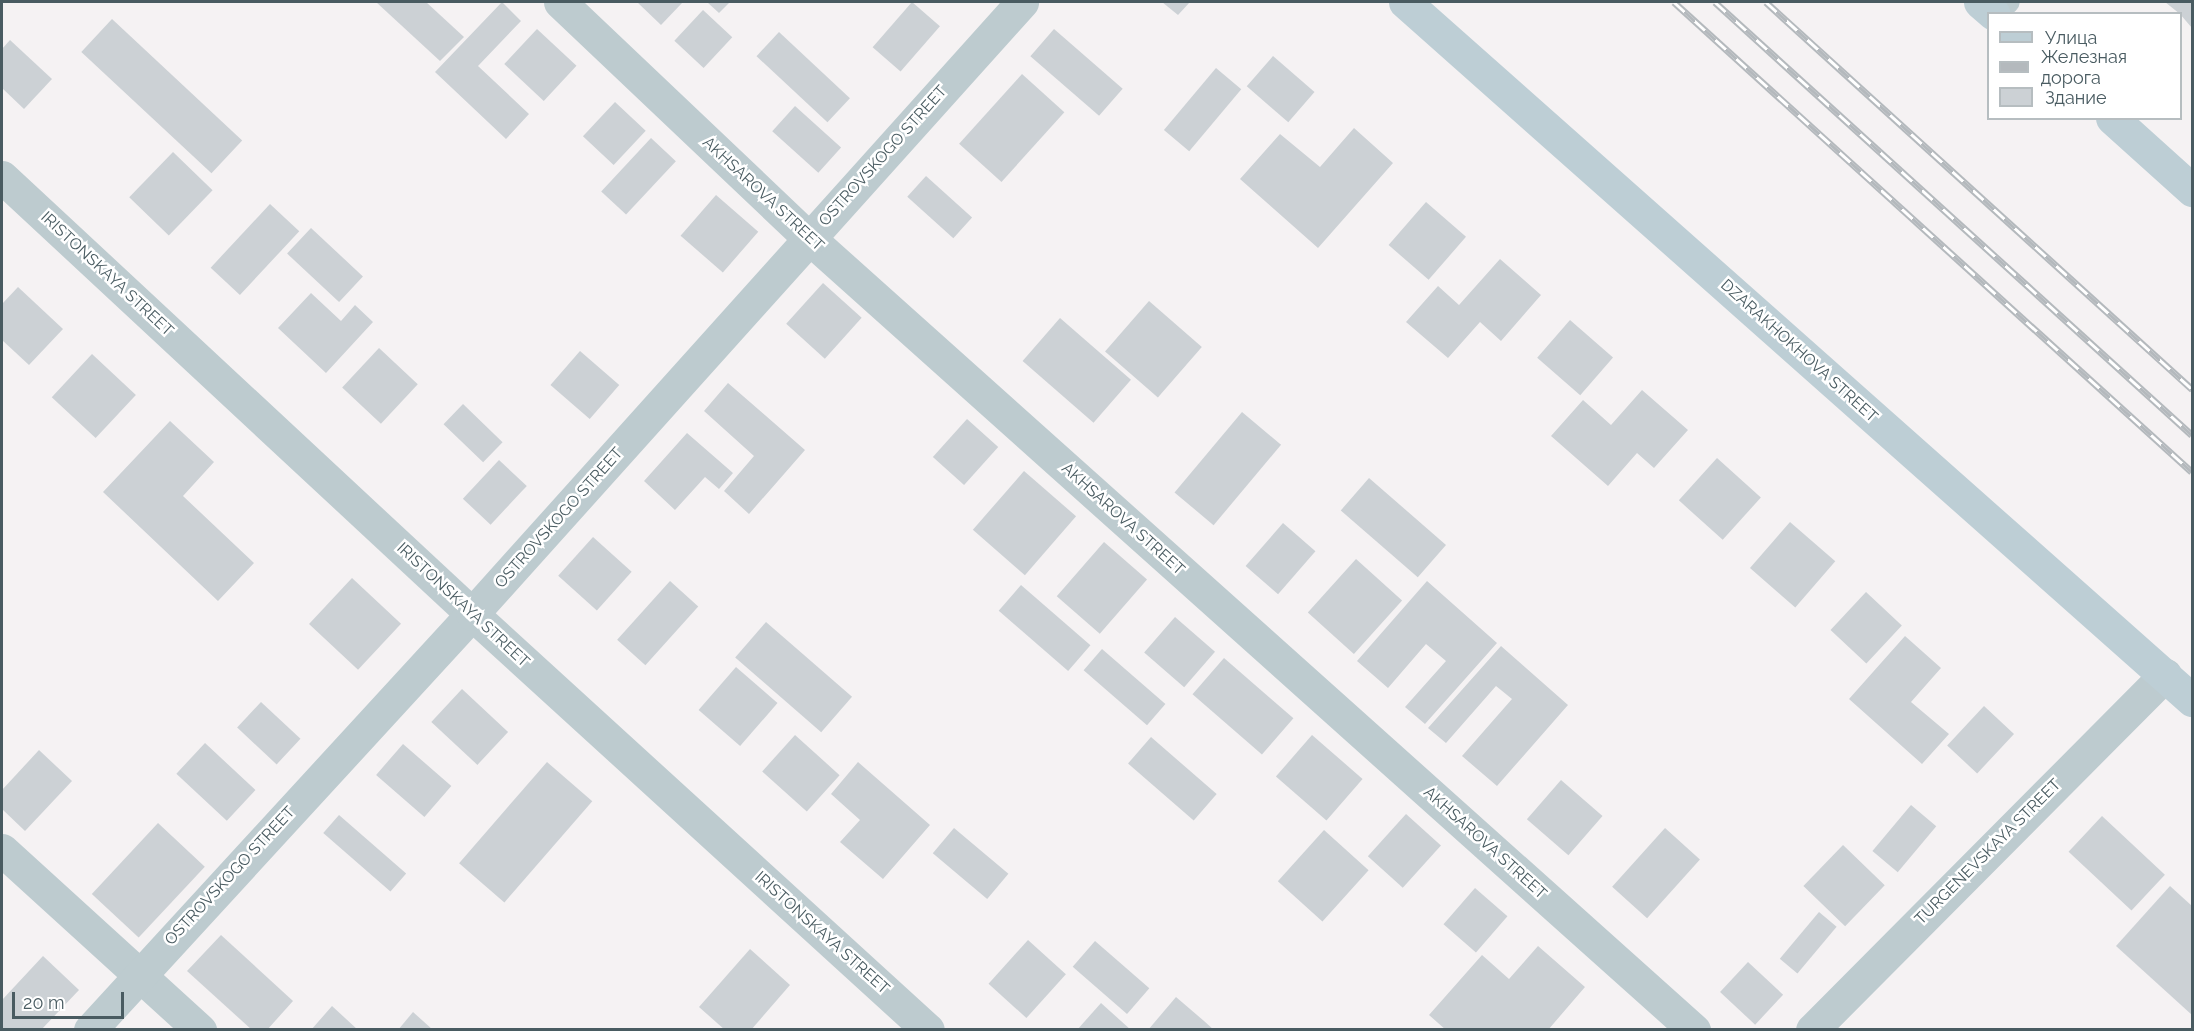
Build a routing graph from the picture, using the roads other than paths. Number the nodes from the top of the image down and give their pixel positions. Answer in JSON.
{"nodes":[{"id":1,"x":560,"y":2,"type":"edge"},
{"id":2,"x":1022,"y":2,"type":"edge"},
{"id":3,"x":1405,"y":2,"type":"edge"},
{"id":4,"x":1980,"y":2,"type":"edge"},
{"id":5,"x":2009,"y":2,"type":"edge"},
{"id":6,"x":1992,"y":12,"type":"edge"},
{"id":7,"x":1996,"y":12,"type":"edge"},
{"id":8,"x":2114,"y":120,"type":"edge"},
{"id":9,"x":2,"y":177,"type":"edge"},
{"id":10,"x":2193,"y":190,"type":"edge"},
{"id":11,"x":809,"y":238,"type":"junction"},
{"id":12,"x":472,"y":614,"type":"junction"},
{"id":13,"x":2165,"y":675,"type":"junction"},
{"id":14,"x":2193,"y":700,"type":"edge"},
{"id":15,"x":2,"y":850,"type":"edge"},
{"id":16,"x":139,"y":974,"type":"junction"},
{"id":17,"x":90,"y":1029,"type":"edge"},
{"id":18,"x":200,"y":1029,"type":"edge"},
{"id":19,"x":928,"y":1029,"type":"edge"},
{"id":20,"x":1694,"y":1029,"type":"edge"},
{"id":21,"x":1812,"y":1029,"type":"edge"}],
"edges":[{"from":1,"to":11,"type":"street","name":"AKHSAROVA STREET"},
{"from":2,"to":11,"type":"street","name":"OSTROVSKOGO STREET"},
{"from":3,"to":13,"type":"street","name":"DZARAKHOKHOVA STREET"},
{"from":4,"to":6,"type":"street"},
{"from":5,"to":7,"type":"lane"},
{"from":8,"to":10,"type":"street"},
{"from":9,"to":12,"type":"street","name":"IRISTONSKAYA STREET"},
{"from":11,"to":12,"type":"street","name":"OSTROVSKOGO STREET"},
{"from":11,"to":20,"type":"street","name":"AKHSAROVA STREET"},
{"from":12,"to":16,"type":"street","name":"OSTROVSKOGO STREET"},
{"from":12,"to":19,"type":"street","name":"IRISTONSKAYA STREET"},
{"from":13,"to":14,"type":"street","name":"DZARAKHOKHOVA STREET"},
{"from":13,"to":21,"type":"street","name":"TURGENEVSKAYA STREET"},
{"from":15,"to":16,"type":"street"},
{"from":16,"to":17,"type":"street","name":"OSTROVSKOGO STREET"},
{"from":16,"to":18,"type":"street"}]}
